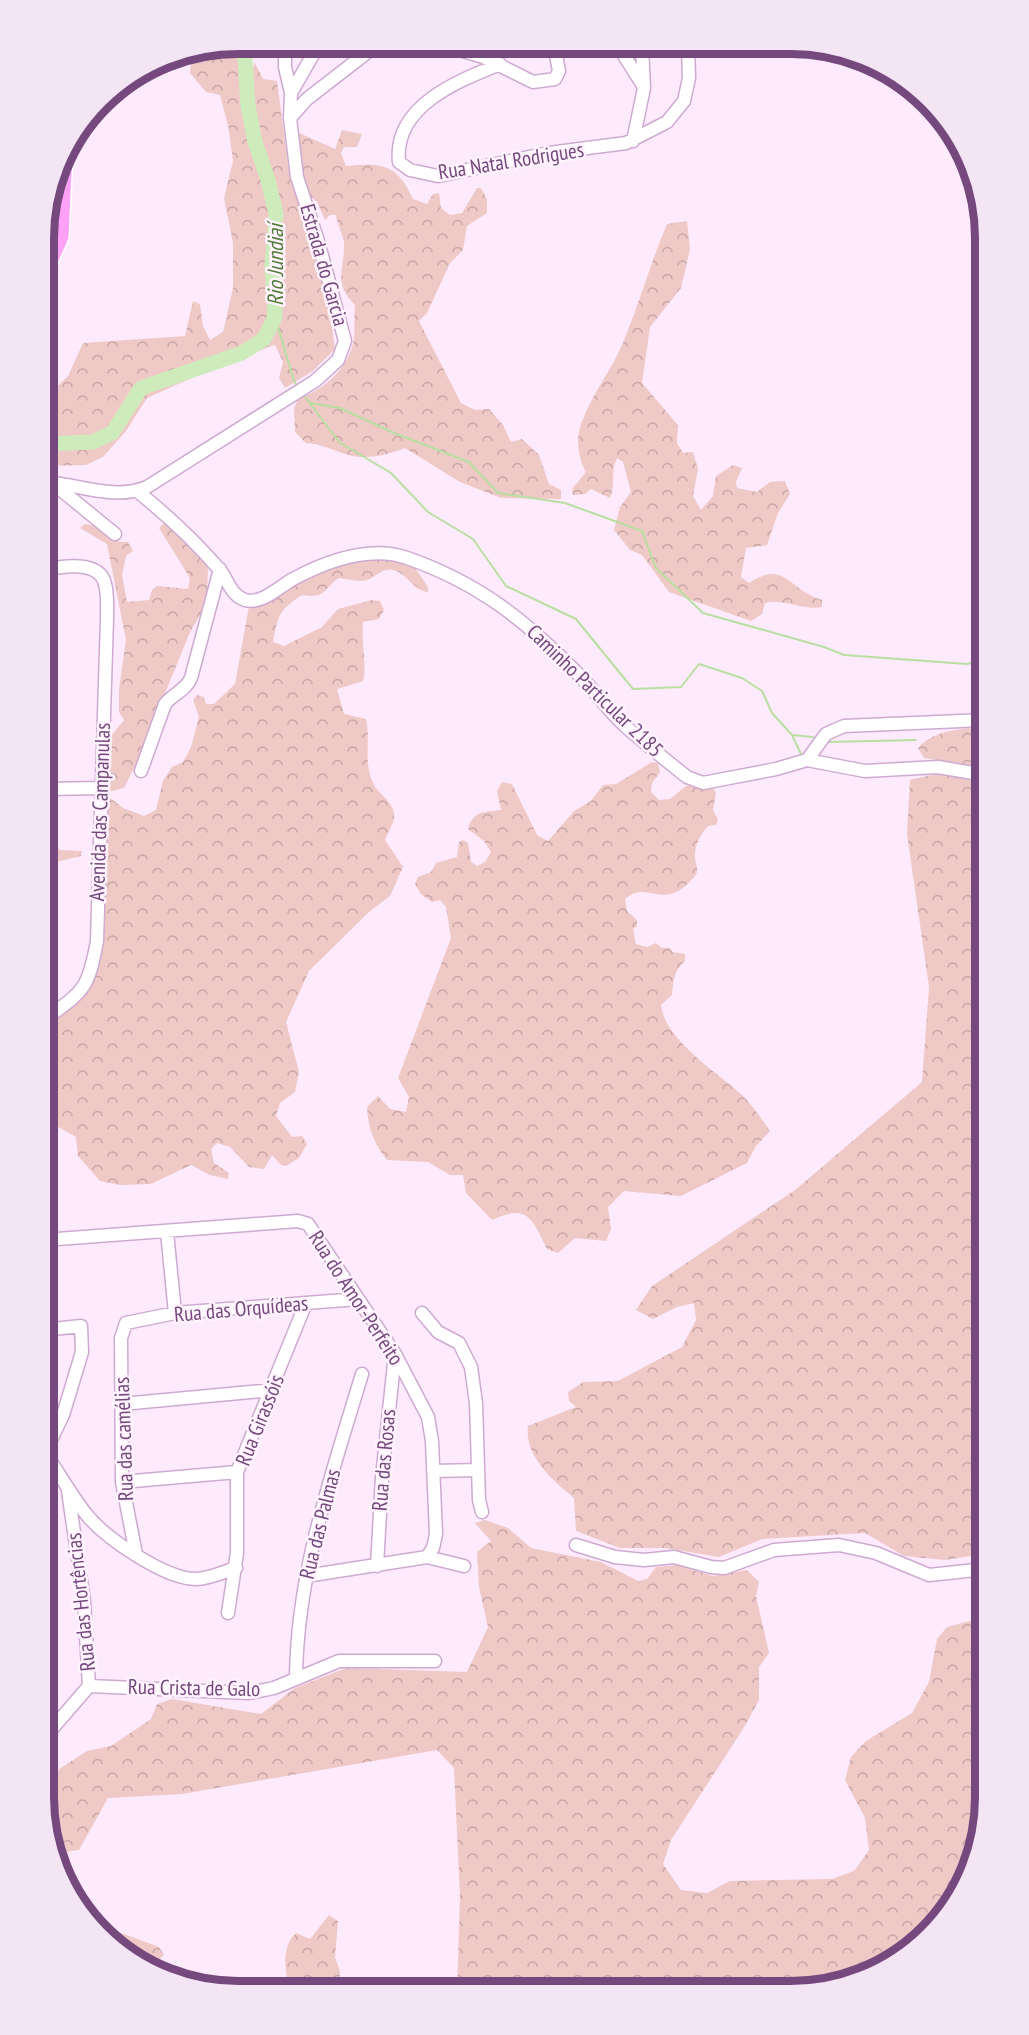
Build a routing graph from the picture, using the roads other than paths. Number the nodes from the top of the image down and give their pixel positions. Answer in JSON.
{"nodes":[{"id":1,"x":285,"y":54,"type":"edge"},
{"id":2,"x":313,"y":54,"type":"edge"},
{"id":3,"x":365,"y":54,"type":"edge"},
{"id":4,"x":469,"y":54,"type":"edge"},
{"id":5,"x":555,"y":54,"type":"edge"},
{"id":6,"x":623,"y":54,"type":"edge"},
{"id":7,"x":642,"y":54,"type":"edge"},
{"id":8,"x":688,"y":54,"type":"edge"},
{"id":9,"x":500,"y":64,"type":"junction"},
{"id":10,"x":644,"y":88,"type":"junction"},
{"id":11,"x":291,"y":93,"type":"junction"},
{"id":12,"x":290,"y":118,"type":"junction"},
{"id":13,"x":633,"y":141,"type":"junction"},
{"id":14,"x":61,"y":188,"type":"edge"},
{"id":15,"x":54,"y":252,"type":"edge"},
{"id":16,"x":54,"y":483,"type":"edge"},
{"id":17,"x":54,"y":487,"type":"edge"},
{"id":18,"x":137,"y":491,"type":"junction"},
{"id":19,"x":115,"y":534,"type":"dead end"},
{"id":20,"x":54,"y":568,"type":"edge"},
{"id":21,"x":220,"y":569,"type":"junction"},
{"id":22,"x":975,"y":720,"type":"edge"},
{"id":23,"x":807,"y":760,"type":"junction"},
{"id":24,"x":141,"y":771,"type":"dead end"},
{"id":25,"x":975,"y":773,"type":"edge"},
{"id":26,"x":100,"y":788,"type":"junction"},
{"id":27,"x":54,"y":789,"type":"edge"},
{"id":28,"x":54,"y":1012,"type":"edge"},
{"id":29,"x":167,"y":1232,"type":"junction"},
{"id":30,"x":54,"y":1239,"type":"edge"},
{"id":31,"x":358,"y":1299,"type":"junction"},
{"id":32,"x":306,"y":1304,"type":"junction"},
{"id":33,"x":175,"y":1313,"type":"junction"},
{"id":34,"x":422,"y":1313,"type":"dead end"},
{"id":35,"x":126,"y":1323,"type":"joint"},
{"id":36,"x":54,"y":1329,"type":"edge"},
{"id":37,"x":395,"y":1354,"type":"junction"},
{"id":38,"x":362,"y":1374,"type":"dead end"},
{"id":39,"x":273,"y":1390,"type":"junction"},
{"id":40,"x":122,"y":1404,"type":"junction"},
{"id":41,"x":54,"y":1433,"type":"edge"},
{"id":42,"x":54,"y":1466,"type":"edge"},
{"id":43,"x":478,"y":1470,"type":"junction"},
{"id":44,"x":433,"y":1471,"type":"junction"},
{"id":45,"x":237,"y":1472,"type":"junction"},
{"id":46,"x":122,"y":1482,"type":"junction"},
{"id":47,"x":67,"y":1483,"type":"junction"},
{"id":48,"x":482,"y":1512,"type":"dead end"},
{"id":49,"x":576,"y":1545,"type":"dead end"},
{"id":50,"x":136,"y":1554,"type":"junction"},
{"id":51,"x":426,"y":1557,"type":"junction"},
{"id":52,"x":377,"y":1566,"type":"junction"},
{"id":53,"x":464,"y":1566,"type":"dead end"},
{"id":54,"x":236,"y":1568,"type":"junction"},
{"id":55,"x":975,"y":1570,"type":"edge"},
{"id":56,"x":306,"y":1576,"type":"junction"},
{"id":57,"x":228,"y":1613,"type":"dead end"},
{"id":58,"x":435,"y":1661,"type":"dead end"},
{"id":59,"x":296,"y":1678,"type":"junction"},
{"id":60,"x":89,"y":1686,"type":"junction"},
{"id":61,"x":54,"y":1726,"type":"edge"}],
"edges":[{"from":1,"to":11,"type":"street"},
{"from":2,"to":11,"type":"street","name":"Estrada do Garcia"},
{"from":3,"to":12,"type":"street"},
{"from":4,"to":9,"type":"street"},
{"from":5,"to":9,"type":"street"},
{"from":6,"to":10,"type":"street"},
{"from":7,"to":10,"type":"street"},
{"from":8,"to":13,"type":"street"},
{"from":9,"to":13,"type":"street","name":"Rua Natal Rodrigues"},
{"from":10,"to":13,"type":"street"},
{"from":11,"to":12,"type":"street","name":"Estrada do Garcia"},
{"from":12,"to":18,"type":"street","name":"Estrada do Garcia"},
{"from":14,"to":15,"type":"main road"},
{"from":16,"to":18,"type":"street"},
{"from":17,"to":19,"type":"street"},
{"from":18,"to":21,"type":"street"},
{"from":20,"to":26,"type":"street","name":"Avenida das Campanulas"},
{"from":21,"to":23,"type":"street","name":"Caminho Particular 2185"},
{"from":21,"to":24,"type":"street"},
{"from":22,"to":23,"type":"street"},
{"from":23,"to":25,"type":"street","name":"Caminho Particular 2185"},
{"from":26,"to":27,"type":"street"},
{"from":26,"to":28,"type":"street","name":"Avenida das Campanulas"},
{"from":29,"to":30,"type":"street","name":"Rua do Amor-Perfeito"},
{"from":29,"to":31,"type":"street","name":"Rua do Amor-Perfeito"},
{"from":29,"to":33,"type":"street"},
{"from":31,"to":32,"type":"street","name":"Rua das Orquídeas"},
{"from":31,"to":37,"type":"street","name":"Rua do Amor-Perfeito"},
{"from":32,"to":33,"type":"street","name":"Rua das Orquídeas"},
{"from":32,"to":39,"type":"street","name":"Rua Girassóis"},
{"from":33,"to":35,"type":"street","name":"Rua das Orquídeas"},
{"from":34,"to":43,"type":"street"},
{"from":35,"to":40,"type":"street","name":"Rua das camélias"},
{"from":36,"to":41,"type":"street"},
{"from":37,"to":44,"type":"street","name":"Rua do Amor-Perfeito"},
{"from":37,"to":52,"type":"street","name":"Rua das Rosas"},
{"from":38,"to":56,"type":"street","name":"Rua das Palmas"},
{"from":39,"to":40,"type":"street"},
{"from":39,"to":45,"type":"street","name":"Rua Girassóis"},
{"from":40,"to":46,"type":"street","name":"Rua das camélias"},
{"from":42,"to":47,"type":"street"},
{"from":43,"to":44,"type":"street"},
{"from":43,"to":48,"type":"street"},
{"from":44,"to":51,"type":"street","name":"Rua do Amor-Perfeito"},
{"from":45,"to":46,"type":"street"},
{"from":45,"to":54,"type":"street","name":"Rua Girassóis"},
{"from":46,"to":50,"type":"street","name":"Rua das camélias"},
{"from":47,"to":50,"type":"street"},
{"from":47,"to":60,"type":"street","name":"Rua das Hortências"},
{"from":49,"to":55,"type":"street"},
{"from":50,"to":54,"type":"street"},
{"from":51,"to":52,"type":"street"},
{"from":51,"to":53,"type":"street"},
{"from":52,"to":56,"type":"street"},
{"from":54,"to":57,"type":"street","name":"Rua Girassóis"},
{"from":56,"to":59,"type":"street","name":"Rua das Palmas"},
{"from":58,"to":59,"type":"street","name":"Rua Crista de Galo"},
{"from":59,"to":60,"type":"street","name":"Rua Crista de Galo"},
{"from":60,"to":61,"type":"street"}]}
